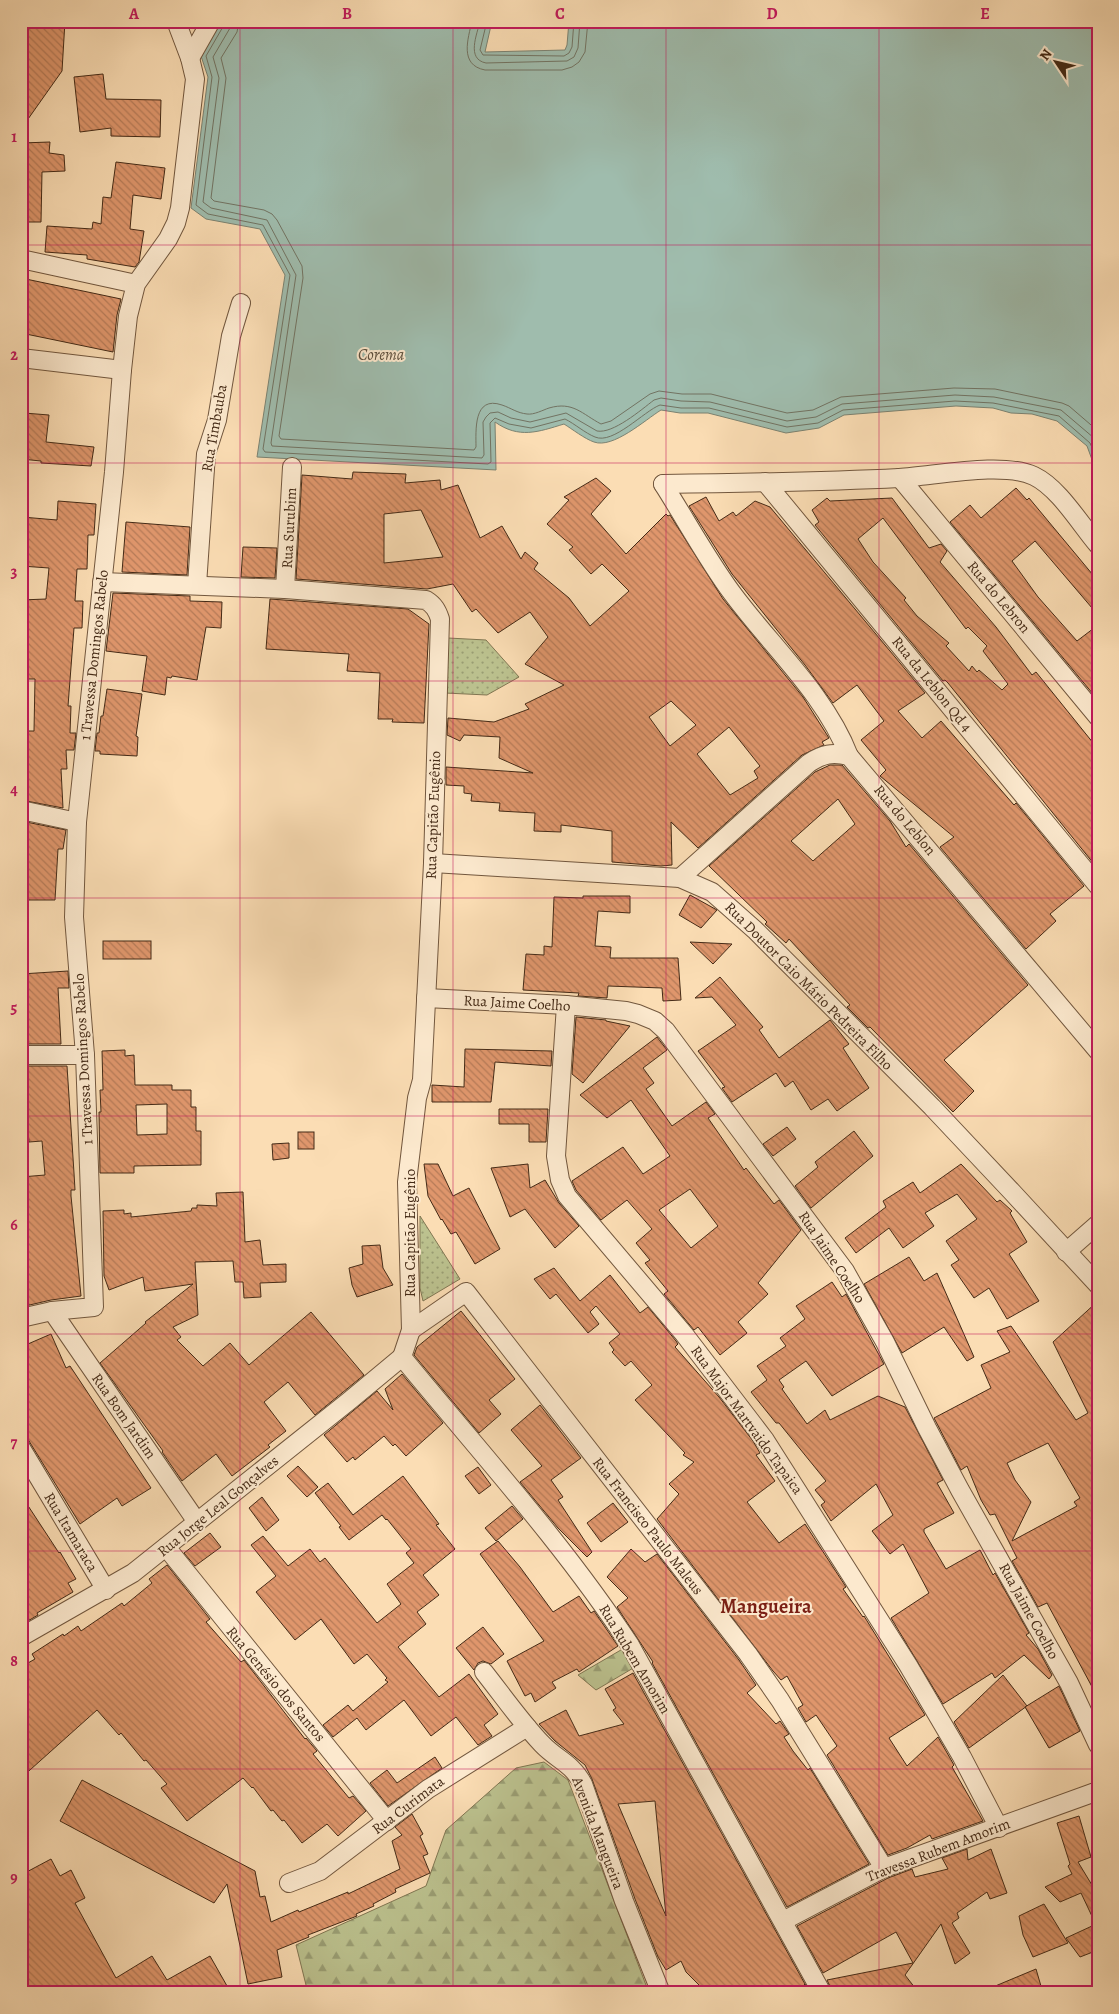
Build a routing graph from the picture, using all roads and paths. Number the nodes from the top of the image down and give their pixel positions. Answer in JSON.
{"nodes":[{"id":1,"x":212,"y":21,"type":"edge"},
{"id":2,"x":176,"y":22,"type":"edge"},
{"id":3,"x":190,"y":58,"type":"junction"},
{"id":4,"x":21,"y":259,"type":"edge"},
{"id":5,"x":136,"y":284,"type":"junction"},
{"id":6,"x":241,"y":302,"type":"dead end"},
{"id":7,"x":21,"y":358,"type":"edge"},
{"id":8,"x":122,"y":370,"type":"junction"},
{"id":9,"x":292,"y":467,"type":"dead end"},
{"id":10,"x":900,"y":478,"type":"junction"},
{"id":11,"x":765,"y":482,"type":"junction"},
{"id":12,"x":1098,"y":545,"type":"edge"},
{"id":13,"x":102,"y":582,"type":"junction"},
{"id":14,"x":197,"y":585,"type":"junction"},
{"id":15,"x":285,"y":589,"type":"junction"},
{"id":16,"x":1098,"y":717,"type":"edge"},
{"id":17,"x":849,"y":756,"type":"junction"},
{"id":18,"x":21,"y":810,"type":"edge"},
{"id":19,"x":77,"y":822,"type":"junction"},
{"id":20,"x":433,"y":862,"type":"junction"},
{"id":21,"x":680,"y":878,"type":"junction"},
{"id":22,"x":1098,"y":886,"type":"edge"},
{"id":23,"x":426,"y":998,"type":"junction"},
{"id":24,"x":566,"y":1005,"type":"junction"},
{"id":25,"x":1098,"y":1051,"type":"edge"},
{"id":26,"x":85,"y":1054,"type":"junction"},
{"id":27,"x":21,"y":1055,"type":"edge"},
{"id":28,"x":1098,"y":1224,"type":"edge"},
{"id":29,"x":1066,"y":1252,"type":"junction"},
{"id":30,"x":1098,"y":1286,"type":"edge"},
{"id":31,"x":52,"y":1310,"type":"junction"},
{"id":32,"x":21,"y":1318,"type":"edge"},
{"id":33,"x":411,"y":1330,"type":"junction"},
{"id":34,"x":402,"y":1357,"type":"junction"},
{"id":35,"x":21,"y":1448,"type":"edge"},
{"id":36,"x":197,"y":1522,"type":"junction"},
{"id":37,"x":166,"y":1547,"type":"junction"},
{"id":38,"x":106,"y":1590,"type":"junction"},
{"id":39,"x":21,"y":1637,"type":"edge"},
{"id":40,"x":484,"y":1672,"type":"dead end"},
{"id":41,"x":527,"y":1727,"type":"junction"},
{"id":42,"x":1098,"y":1745,"type":"edge"},
{"id":43,"x":1098,"y":1791,"type":"edge"},
{"id":44,"x":387,"y":1821,"type":"junction"},
{"id":45,"x":998,"y":1828,"type":"junction"},
{"id":46,"x":884,"y":1868,"type":"junction"},
{"id":47,"x":289,"y":1883,"type":"dead end"},
{"id":48,"x":783,"y":1921,"type":"junction"},
{"id":49,"x":660,"y":1993,"type":"edge"},
{"id":50,"x":822,"y":1993,"type":"edge"}],
"edges":[{"from":1,"to":3,"type":"street"},
{"from":2,"to":3,"type":"street","name":"1 Travessa Domingos Rabelo"},
{"from":3,"to":5,"type":"street","name":"1 Travessa Domingos Rabelo"},
{"from":4,"to":5,"type":"street"},
{"from":5,"to":8,"type":"street","name":"1 Travessa Domingos Rabelo"},
{"from":6,"to":14,"type":"street","name":"Rua Timbauba"},
{"from":7,"to":8,"type":"street"},
{"from":8,"to":13,"type":"street","name":"1 Travessa Domingos Rabelo"},
{"from":9,"to":15,"type":"street","name":"Rua Surubim"},
{"from":10,"to":11,"type":"street"},
{"from":10,"to":12,"type":"street"},
{"from":10,"to":16,"type":"street","name":"Rua do Lebron"},
{"from":11,"to":17,"type":"street","name":"Rua do Leblon"},
{"from":11,"to":22,"type":"street","name":"Rua da Leblon Qd 4"},
{"from":13,"to":14,"type":"street","name":"Rua Capitão Eugênio"},
{"from":13,"to":19,"type":"street","name":"1 Travessa Domingos Rabelo"},
{"from":14,"to":15,"type":"street","name":"Rua Capitão Eugênio"},
{"from":15,"to":20,"type":"street","name":"Rua Capitão Eugênio"},
{"from":17,"to":21,"type":"street"},
{"from":17,"to":25,"type":"street","name":"Rua do Leblon"},
{"from":18,"to":19,"type":"street"},
{"from":19,"to":26,"type":"street","name":"1 Travessa Domingos Rabelo"},
{"from":20,"to":21,"type":"street","name":"Rua Doutor Caio Mário Pedreira Filho"},
{"from":20,"to":23,"type":"street","name":"Rua Capitão Eugênio"},
{"from":21,"to":29,"type":"street","name":"Rua Doutor Caio Mário Pedreira Filho"},
{"from":23,"to":24,"type":"street","name":"Rua Jaime Coelho"},
{"from":23,"to":33,"type":"street","name":"Rua Capitão Eugênio"},
{"from":24,"to":42,"type":"street","name":"Rua Jaime Coelho"},
{"from":24,"to":45,"type":"street","name":"Rua Major Martvaido Tapaica"},
{"from":26,"to":27,"type":"street"},
{"from":26,"to":31,"type":"street","name":"1 Travessa Domingos Rabelo"},
{"from":28,"to":29,"type":"street"},
{"from":29,"to":30,"type":"street","name":"Rua Doutor Caio Mário Pedreira Filho"},
{"from":31,"to":32,"type":"street"},
{"from":31,"to":36,"type":"street","name":"Rua Bom Jardim"},
{"from":33,"to":34,"type":"street","name":"Rua Capitão Eugênio"},
{"from":33,"to":46,"type":"street","name":"Rua Francisco Paulo Maleus"},
{"from":34,"to":36,"type":"street","name":"Rua Jorge Leal Gonçalves"},
{"from":34,"to":48,"type":"street","name":"Rua Rubem Amorim"},
{"from":35,"to":38,"type":"street","name":"Rua Itamaraca"},
{"from":36,"to":37,"type":"street","name":"Rua Jorge Leal Gonçalves"},
{"from":37,"to":38,"type":"street","name":"Rua Jorge Leal Gonçalves"},
{"from":37,"to":44,"type":"street","name":"Rua Genésio dos Santos"},
{"from":38,"to":39,"type":"street","name":"Rua Jorge Leal Gonçalves"},
{"from":40,"to":41,"type":"street","name":"Avenida Mangueira"},
{"from":41,"to":44,"type":"street","name":"Rua Curimata"},
{"from":41,"to":49,"type":"street","name":"Avenida Mangueira"},
{"from":43,"to":45,"type":"street","name":"Travessa Rubem Amorim"},
{"from":44,"to":47,"type":"street","name":"Rua Curimata"},
{"from":45,"to":46,"type":"street","name":"Travessa Rubem Amorim"},
{"from":46,"to":48,"type":"street","name":"Travessa Rubem Amorim"},
{"from":48,"to":50,"type":"street","name":"Rua Rubem Amorim"}]}
